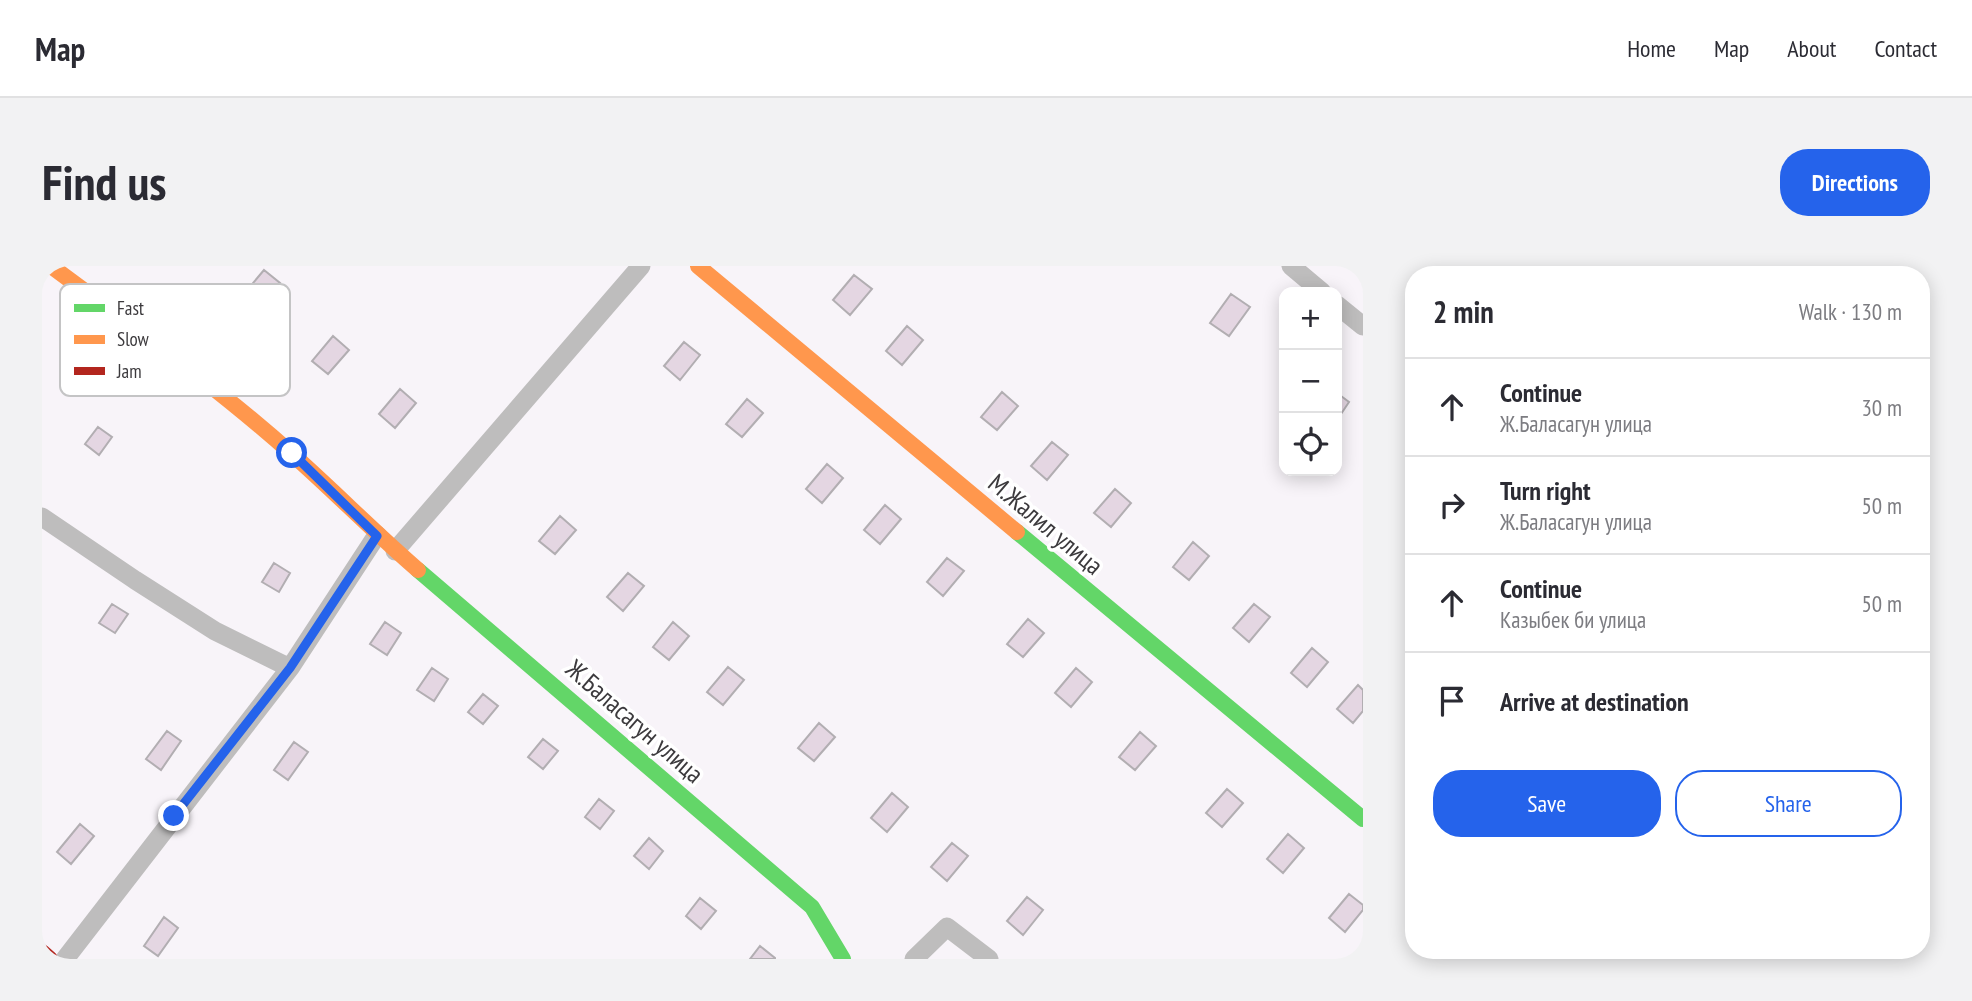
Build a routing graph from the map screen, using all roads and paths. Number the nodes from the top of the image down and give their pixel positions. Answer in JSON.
{"nodes":[{"id":1,"x":51,"y":266,"type":"edge"},
{"id":2,"x":641,"y":266,"type":"edge"},
{"id":3,"x":698,"y":266,"type":"edge"},
{"id":4,"x":1291,"y":266,"type":"edge"},
{"id":5,"x":75,"y":284,"type":"edge"},
{"id":6,"x":1316,"y":287,"type":"edge"},
{"id":7,"x":1342,"y":308,"type":"edge"},
{"id":8,"x":1363,"y":326,"type":"edge"},
{"id":9,"x":223,"y":396,"type":"edge"},
{"id":10,"x":42,"y":517,"type":"edge"},
{"id":11,"x":377,"y":536,"type":"junction"},
{"id":12,"x":395,"y":551,"type":"junction"},
{"id":13,"x":290,"y":668,"type":"junction"},
{"id":14,"x":1363,"y":819,"type":"edge"},
{"id":15,"x":42,"y":952,"type":"edge"},
{"id":16,"x":50,"y":959,"type":"edge"},
{"id":17,"x":65,"y":959,"type":"edge"},
{"id":18,"x":844,"y":959,"type":"edge"},
{"id":19,"x":914,"y":959,"type":"edge"},
{"id":20,"x":989,"y":959,"type":"edge"}],
"edges":[{"from":1,"to":5,"type":"street","name":"Ж.Баласагун улица"},
{"from":2,"to":12,"type":"street"},
{"from":3,"to":14,"type":"street","name":"М.Жалил улица"},
{"from":4,"to":6,"type":"street"},
{"from":7,"to":8,"type":"street"},
{"from":9,"to":11,"type":"street","name":"Ж.Баласагун улица"},
{"from":10,"to":13,"type":"street"},
{"from":11,"to":12,"type":"street","name":"Ж.Баласагун улица"},
{"from":11,"to":13,"type":"street"},
{"from":12,"to":18,"type":"street","name":"Ж.Баласагун улица"},
{"from":13,"to":17,"type":"street"},
{"from":15,"to":16,"type":"street"},
{"from":19,"to":20,"type":"street"}]}
